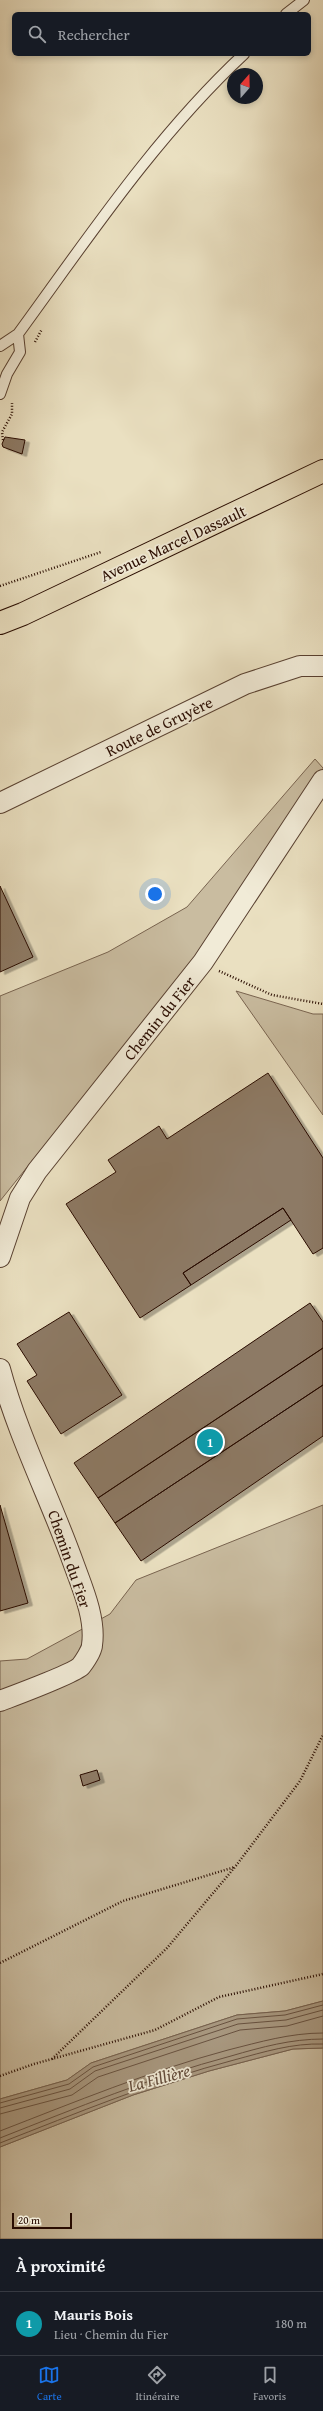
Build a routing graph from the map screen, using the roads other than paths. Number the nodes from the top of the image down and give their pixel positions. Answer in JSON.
{"nodes":[{"id":1,"x":304,"y":0,"type":"edge"},
{"id":2,"x":289,"y":12,"type":"edge"},
{"id":3,"x":242,"y":56,"type":"edge"},
{"id":4,"x":18,"y":334,"type":"junction"},
{"id":5,"x":0,"y":346,"type":"edge"},
{"id":6,"x":0,"y":394,"type":"edge"},
{"id":7,"x":323,"y":471,"type":"edge"},
{"id":8,"x":23,"y":614,"type":"junction"},
{"id":9,"x":0,"y":623,"type":"edge"},
{"id":10,"x":0,"y":628,"type":"edge"},
{"id":11,"x":323,"y":666,"type":"edge"},
{"id":12,"x":323,"y":780,"type":"edge"},
{"id":13,"x":0,"y":803,"type":"edge"},
{"id":14,"x":0,"y":1257,"type":"edge"},
{"id":15,"x":0,"y":1369,"type":"edge"},
{"id":16,"x":0,"y":1701,"type":"edge"}],
"edges":[{"from":1,"to":2,"type":"lane"},
{"from":3,"to":4,"type":"lane"},
{"from":4,"to":5,"type":"lane"},
{"from":4,"to":6,"type":"lane"},
{"from":7,"to":8,"type":"main road","name":"Avenue Marcel Dassault"},
{"from":8,"to":9,"type":"main road","name":"Avenue Marcel Dassault"},
{"from":8,"to":10,"type":"main road","name":"Avenue Marcel Dassault"},
{"from":11,"to":13,"type":"street","name":"Route de Gruyère"},
{"from":12,"to":14,"type":"street","name":"Chemin du Fier"},
{"from":15,"to":16,"type":"street","name":"Chemin du Fier"}]}
